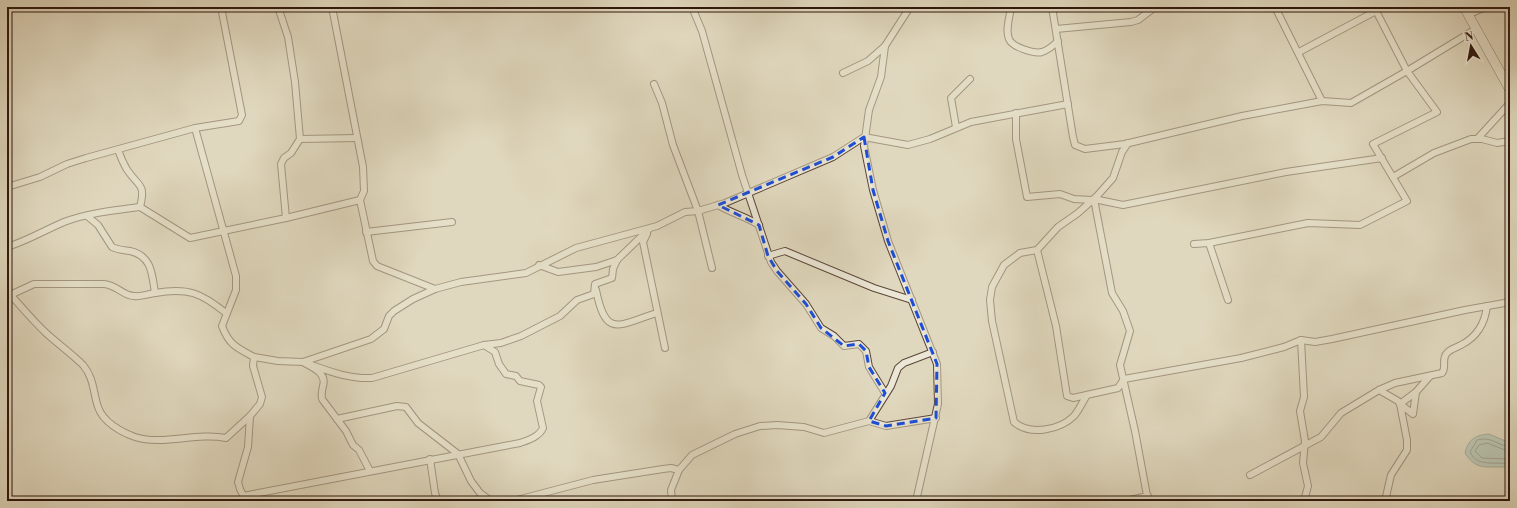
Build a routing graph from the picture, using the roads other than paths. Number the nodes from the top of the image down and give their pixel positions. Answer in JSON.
{"nodes":[{"id":1,"x":222,"y":7,"type":"edge"},
{"id":2,"x":278,"y":7,"type":"edge"},
{"id":3,"x":332,"y":7,"type":"edge"},
{"id":4,"x":692,"y":7,"type":"edge"},
{"id":5,"x":910,"y":7,"type":"edge"},
{"id":6,"x":1011,"y":7,"type":"edge"},
{"id":7,"x":1052,"y":7,"type":"edge"},
{"id":8,"x":1155,"y":7,"type":"edge"},
{"id":9,"x":1283,"y":7,"type":"edge"},
{"id":10,"x":1486,"y":7,"type":"edge"},
{"id":11,"x":1276,"y":9,"type":"edge"},
{"id":12,"x":1375,"y":9,"type":"edge"},
{"id":13,"x":1467,"y":11,"type":"edge"},
{"id":14,"x":1476,"y":28,"type":"junction"},
{"id":15,"x":1056,"y":29,"type":"junction"},
{"id":16,"x":1058,"y":41,"type":"junction"},
{"id":17,"x":885,"y":46,"type":"junction"},
{"id":18,"x":1299,"y":52,"type":"junction"},
{"id":19,"x":1407,"y":72,"type":"junction"},
{"id":20,"x":843,"y":73,"type":"dead end"},
{"id":21,"x":970,"y":79,"type":"dead end"},
{"id":22,"x":654,"y":84,"type":"dead end"},
{"id":23,"x":1510,"y":90,"type":"edge"},
{"id":24,"x":1322,"y":101,"type":"junction"},
{"id":25,"x":1510,"y":103,"type":"edge"},
{"id":26,"x":1068,"y":104,"type":"junction"},
{"id":27,"x":1016,"y":113,"type":"junction"},
{"id":28,"x":956,"y":127,"type":"junction"},
{"id":29,"x":195,"y":128,"type":"junction"},
{"id":30,"x":864,"y":137,"type":"junction"},
{"id":31,"x":358,"y":138,"type":"junction"},
{"id":32,"x":1478,"y":138,"type":"junction"},
{"id":33,"x":300,"y":139,"type":"junction"},
{"id":34,"x":1510,"y":141,"type":"edge"},
{"id":35,"x":1128,"y":143,"type":"junction"},
{"id":36,"x":118,"y":150,"type":"junction"},
{"id":37,"x":1382,"y":158,"type":"junction"},
{"id":38,"x":1393,"y":177,"type":"junction"},
{"id":39,"x":7,"y":187,"type":"edge"},
{"id":40,"x":747,"y":193,"type":"junction"},
{"id":41,"x":360,"y":200,"type":"junction"},
{"id":42,"x":1092,"y":200,"type":"junction"},
{"id":43,"x":718,"y":205,"type":"junction"},
{"id":44,"x":140,"y":207,"type":"junction"},
{"id":45,"x":698,"y":211,"type":"junction"},
{"id":46,"x":86,"y":216,"type":"junction"},
{"id":47,"x":286,"y":218,"type":"junction"},
{"id":48,"x":452,"y":222,"type":"dead end"},
{"id":49,"x":759,"y":225,"type":"junction"},
{"id":50,"x":650,"y":228,"type":"junction"},
{"id":51,"x":223,"y":231,"type":"junction"},
{"id":52,"x":366,"y":232,"type":"junction"},
{"id":53,"x":1209,"y":243,"type":"junction"},
{"id":54,"x":1194,"y":244,"type":"dead end"},
{"id":55,"x":7,"y":247,"type":"edge"},
{"id":56,"x":1037,"y":250,"type":"junction"},
{"id":57,"x":768,"y":256,"type":"junction"},
{"id":58,"x":617,"y":260,"type":"junction"},
{"id":59,"x":539,"y":265,"type":"junction"},
{"id":60,"x":712,"y":268,"type":"dead end"},
{"id":61,"x":595,"y":284,"type":"junction"},
{"id":62,"x":435,"y":289,"type":"junction"},
{"id":63,"x":155,"y":293,"type":"junction"},
{"id":64,"x":8,"y":294,"type":"edge"},
{"id":65,"x":912,"y":300,"type":"junction"},
{"id":66,"x":1228,"y":300,"type":"dead end"},
{"id":67,"x":1510,"y":302,"type":"edge"},
{"id":68,"x":1487,"y":306,"type":"junction"},
{"id":69,"x":656,"y":313,"type":"junction"},
{"id":70,"x":226,"y":314,"type":"junction"},
{"id":71,"x":1301,"y":340,"type":"junction"},
{"id":72,"x":484,"y":345,"type":"junction"},
{"id":73,"x":665,"y":348,"type":"dead end"},
{"id":74,"x":934,"y":352,"type":"junction"},
{"id":75,"x":254,"y":357,"type":"junction"},
{"id":76,"x":303,"y":362,"type":"junction"},
{"id":77,"x":1430,"y":376,"type":"junction"},
{"id":78,"x":1124,"y":379,"type":"junction"},
{"id":79,"x":1379,"y":390,"type":"junction"},
{"id":80,"x":885,"y":392,"type":"junction"},
{"id":81,"x":1416,"y":392,"type":"junction"},
{"id":82,"x":1087,"y":395,"type":"junction"},
{"id":83,"x":1400,"y":404,"type":"junction"},
{"id":84,"x":250,"y":416,"type":"junction"},
{"id":85,"x":936,"y":418,"type":"junction"},
{"id":86,"x":337,"y":419,"type":"junction"},
{"id":87,"x":869,"y":421,"type":"junction"},
{"id":88,"x":1305,"y":444,"type":"junction"},
{"id":89,"x":458,"y":454,"type":"junction"},
{"id":90,"x":430,"y":459,"type":"junction"},
{"id":91,"x":370,"y":470,"type":"junction"},
{"id":92,"x":679,"y":470,"type":"junction"},
{"id":93,"x":1250,"y":475,"type":"dead end"},
{"id":94,"x":244,"y":498,"type":"edge"},
{"id":95,"x":1148,"y":499,"type":"edge"},
{"id":96,"x":438,"y":501,"type":"edge"},
{"id":97,"x":491,"y":501,"type":"edge"},
{"id":98,"x":513,"y":501,"type":"edge"},
{"id":99,"x":672,"y":501,"type":"edge"},
{"id":100,"x":916,"y":501,"type":"edge"},
{"id":101,"x":1124,"y":501,"type":"edge"},
{"id":102,"x":1304,"y":501,"type":"edge"},
{"id":103,"x":1385,"y":501,"type":"edge"}],
"edges":[{"from":1,"to":29,"type":"street"},
{"from":2,"to":33,"type":"street"},
{"from":3,"to":31,"type":"street"},
{"from":4,"to":40,"type":"street"},
{"from":5,"to":17,"type":"street"},
{"from":6,"to":16,"type":"street"},
{"from":7,"to":15,"type":"street"},
{"from":8,"to":15,"type":"street"},
{"from":9,"to":11,"type":"street"},
{"from":10,"to":13,"type":"street"},
{"from":11,"to":18,"type":"street"},
{"from":12,"to":18,"type":"street"},
{"from":12,"to":19,"type":"street"},
{"from":13,"to":14,"type":"street"},
{"from":14,"to":19,"type":"street"},
{"from":14,"to":23,"type":"street"},
{"from":15,"to":16,"type":"street"},
{"from":16,"to":26,"type":"street"},
{"from":17,"to":20,"type":"street"},
{"from":17,"to":30,"type":"street"},
{"from":18,"to":24,"type":"street"},
{"from":19,"to":24,"type":"street"},
{"from":19,"to":37,"type":"street"},
{"from":21,"to":28,"type":"street"},
{"from":22,"to":45,"type":"street"},
{"from":24,"to":35,"type":"street"},
{"from":25,"to":32,"type":"street"},
{"from":26,"to":27,"type":"street"},
{"from":26,"to":35,"type":"street"},
{"from":27,"to":28,"type":"street"},
{"from":27,"to":42,"type":"street"},
{"from":28,"to":30,"type":"street"},
{"from":29,"to":36,"type":"street"},
{"from":29,"to":51,"type":"street"},
{"from":30,"to":40,"type":"street"},
{"from":30,"to":65,"type":"street"},
{"from":31,"to":33,"type":"street"},
{"from":31,"to":41,"type":"street"},
{"from":32,"to":34,"type":"street"},
{"from":32,"to":38,"type":"street"},
{"from":33,"to":47,"type":"street"},
{"from":35,"to":42,"type":"street"},
{"from":36,"to":39,"type":"street"},
{"from":36,"to":44,"type":"street"},
{"from":37,"to":38,"type":"street"},
{"from":37,"to":78,"type":"street"},
{"from":38,"to":53,"type":"street"},
{"from":40,"to":43,"type":"street"},
{"from":40,"to":49,"type":"street"},
{"from":41,"to":47,"type":"street"},
{"from":41,"to":52,"type":"street"},
{"from":42,"to":56,"type":"street"},
{"from":43,"to":45,"type":"street"},
{"from":43,"to":49,"type":"street"},
{"from":44,"to":46,"type":"street"},
{"from":44,"to":51,"type":"street"},
{"from":45,"to":50,"type":"street"},
{"from":45,"to":60,"type":"street"},
{"from":46,"to":55,"type":"street"},
{"from":46,"to":63,"type":"street"},
{"from":47,"to":51,"type":"street"},
{"from":48,"to":52,"type":"street"},
{"from":49,"to":57,"type":"street"},
{"from":50,"to":58,"type":"street"},
{"from":50,"to":59,"type":"street"},
{"from":50,"to":69,"type":"street"},
{"from":51,"to":70,"type":"street"},
{"from":52,"to":62,"type":"street"},
{"from":53,"to":54,"type":"street"},
{"from":53,"to":66,"type":"street"},
{"from":56,"to":82,"type":"street"},
{"from":56,"to":82,"type":"street"},
{"from":57,"to":65,"type":"street"},
{"from":57,"to":80,"type":"street"},
{"from":58,"to":59,"type":"street"},
{"from":58,"to":61,"type":"street"},
{"from":59,"to":62,"type":"street"},
{"from":61,"to":69,"type":"street"},
{"from":61,"to":72,"type":"street"},
{"from":62,"to":76,"type":"street"},
{"from":63,"to":64,"type":"street"},
{"from":63,"to":70,"type":"street"},
{"from":64,"to":84,"type":"street"},
{"from":65,"to":74,"type":"street"},
{"from":67,"to":68,"type":"street"},
{"from":68,"to":71,"type":"street"},
{"from":68,"to":77,"type":"street"},
{"from":69,"to":73,"type":"street"},
{"from":70,"to":75,"type":"street"},
{"from":71,"to":78,"type":"street"},
{"from":71,"to":88,"type":"street"},
{"from":72,"to":76,"type":"street"},
{"from":72,"to":89,"type":"street"},
{"from":74,"to":80,"type":"street"},
{"from":74,"to":85,"type":"street"},
{"from":75,"to":76,"type":"street"},
{"from":75,"to":84,"type":"street"},
{"from":76,"to":86,"type":"street"},
{"from":77,"to":79,"type":"street"},
{"from":77,"to":81,"type":"street"},
{"from":78,"to":82,"type":"street"},
{"from":78,"to":95,"type":"street"},
{"from":79,"to":83,"type":"street"},
{"from":79,"to":88,"type":"street"},
{"from":80,"to":87,"type":"street"},
{"from":81,"to":83,"type":"street"},
{"from":81,"to":83,"type":"street"},
{"from":83,"to":103,"type":"street"},
{"from":84,"to":94,"type":"street"},
{"from":85,"to":87,"type":"street"},
{"from":85,"to":100,"type":"street"},
{"from":86,"to":89,"type":"street"},
{"from":86,"to":91,"type":"street"},
{"from":87,"to":92,"type":"street"},
{"from":88,"to":93,"type":"street"},
{"from":88,"to":102,"type":"street"},
{"from":89,"to":90,"type":"street"},
{"from":89,"to":97,"type":"street"},
{"from":90,"to":91,"type":"street"},
{"from":90,"to":96,"type":"street"},
{"from":91,"to":94,"type":"street"},
{"from":92,"to":98,"type":"street"},
{"from":92,"to":99,"type":"street"},
{"from":95,"to":101,"type":"street"}]}
